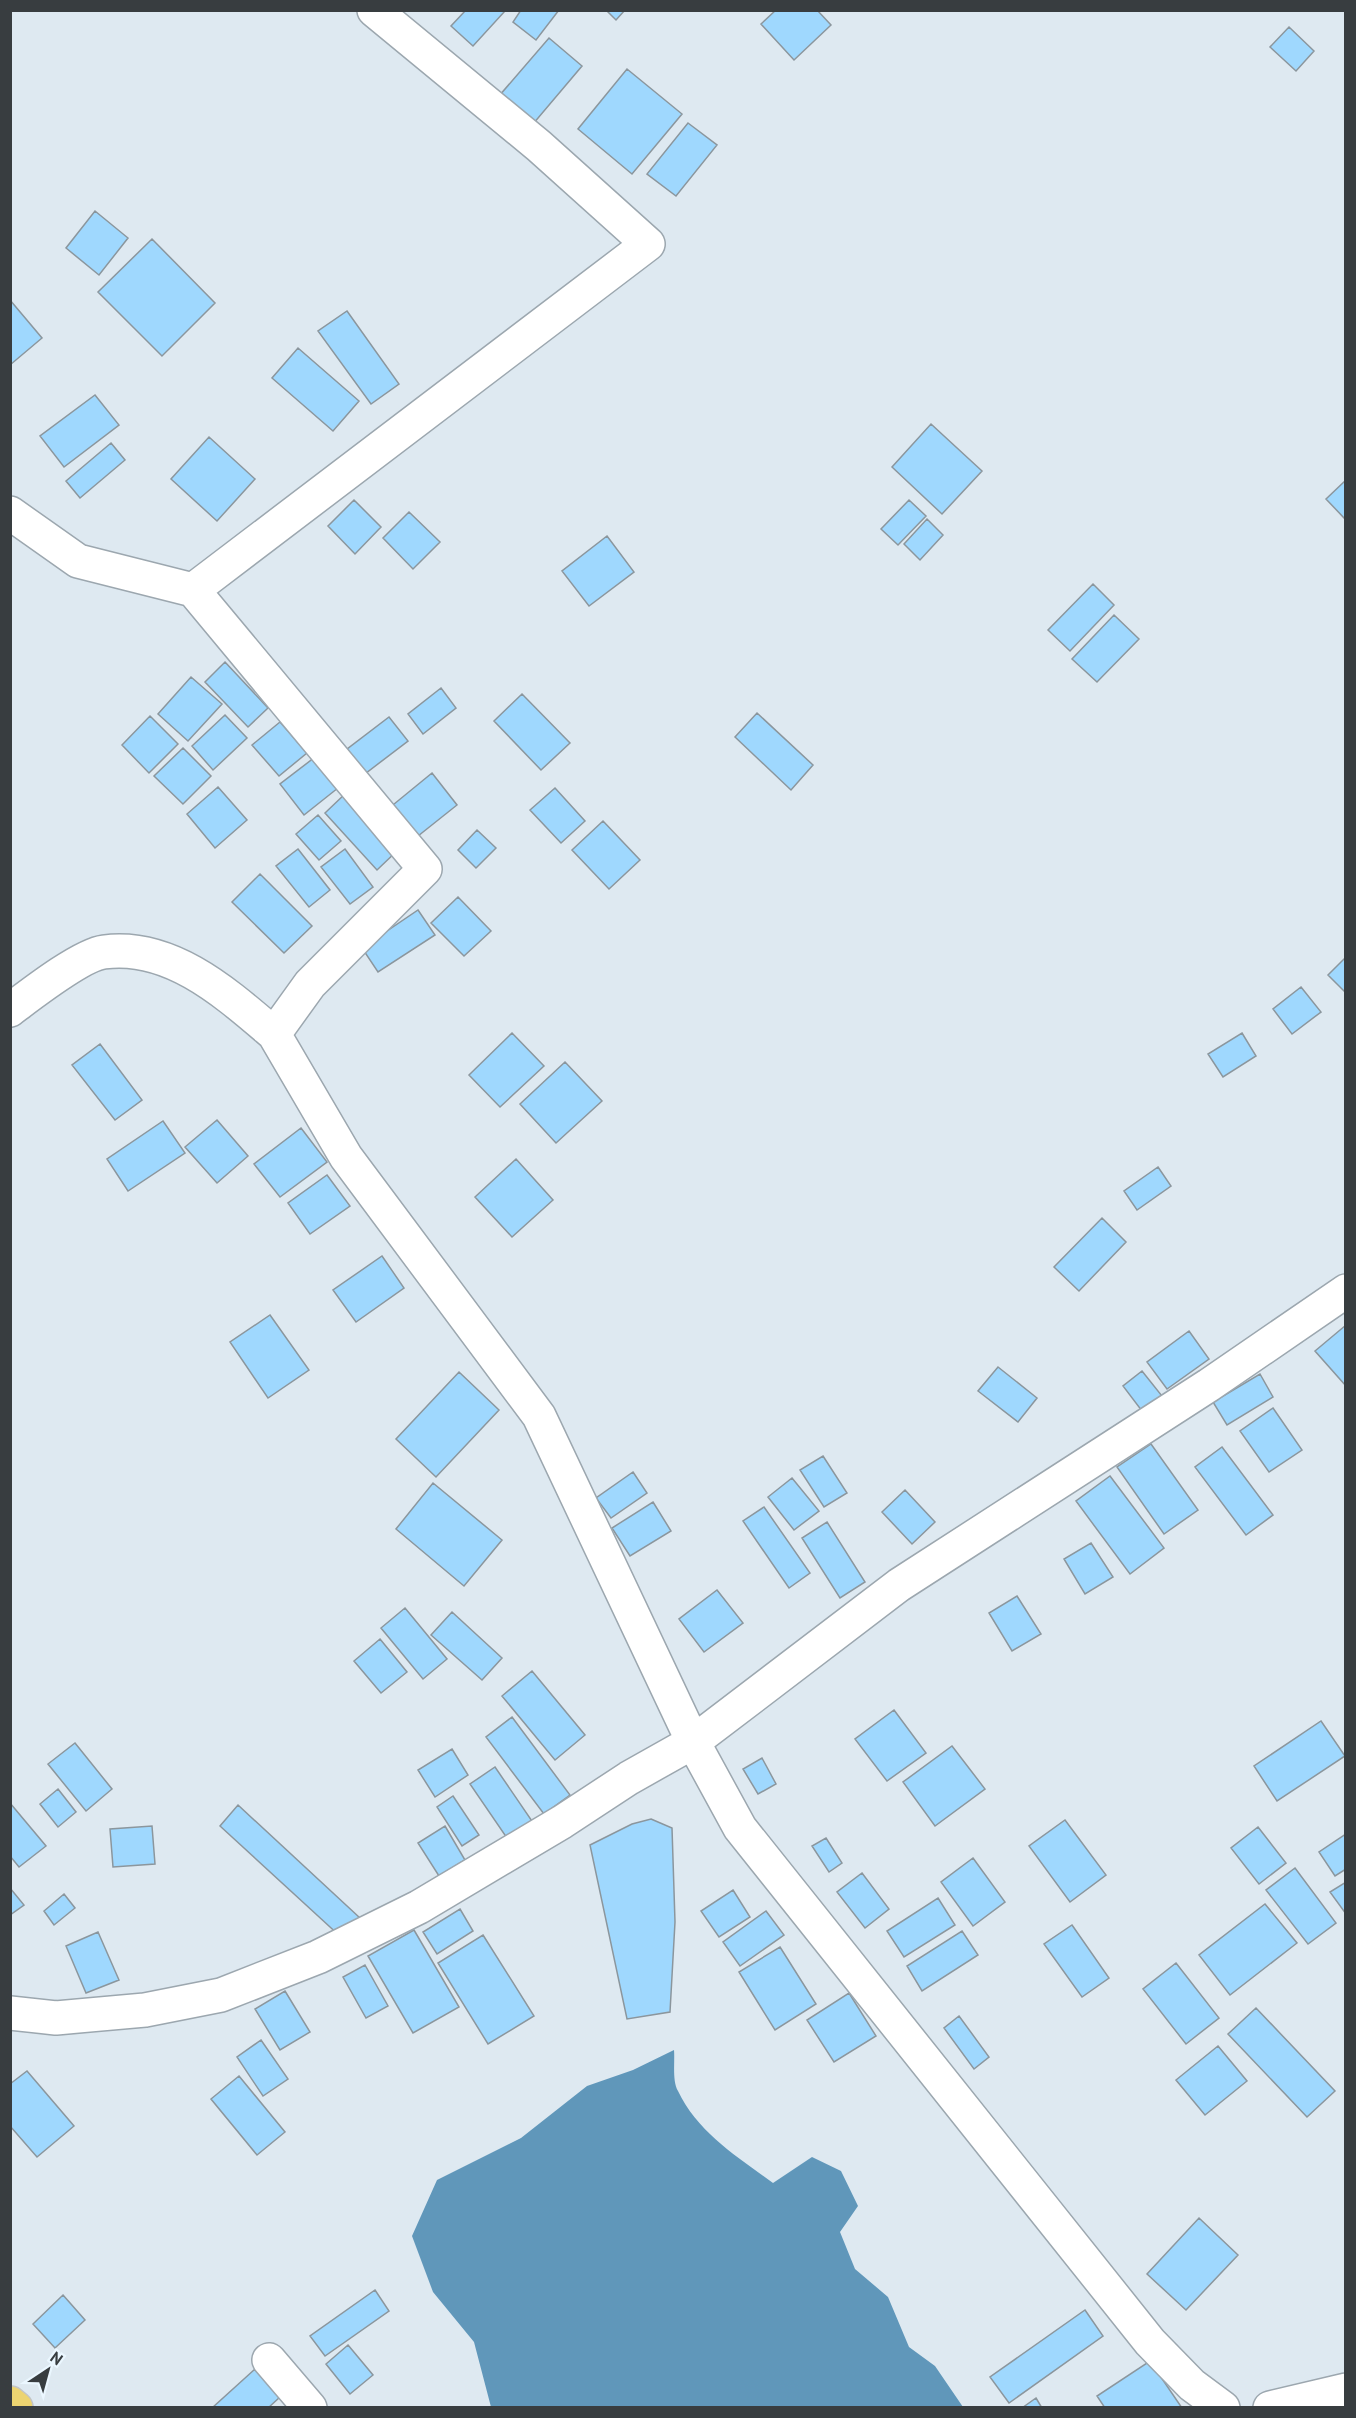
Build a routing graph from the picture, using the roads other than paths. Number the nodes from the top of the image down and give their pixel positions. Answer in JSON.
{"nodes":[{"id":1,"x":374,"y":10,"type":"edge"},
{"id":2,"x":10,"y":513,"type":"edge"},
{"id":3,"x":193,"y":590,"type":"junction"},
{"id":4,"x":10,"y":1010,"type":"edge"},
{"id":5,"x":274,"y":1034,"type":"junction"},
{"id":6,"x":1346,"y":1291,"type":"edge"},
{"id":7,"x":693,"y":1742,"type":"junction"},
{"id":8,"x":10,"y":2013,"type":"edge"},
{"id":9,"x":269,"y":2360,"type":"dead end"},
{"id":10,"x":1346,"y":2390,"type":"edge"},
{"id":11,"x":10,"y":2403,"type":"edge"},
{"id":12,"x":16,"y":2408,"type":"edge"},
{"id":13,"x":310,"y":2408,"type":"edge"},
{"id":14,"x":1223,"y":2408,"type":"edge"},
{"id":15,"x":1270,"y":2408,"type":"edge"}],
"edges":[{"from":1,"to":3,"type":"street"},
{"from":2,"to":3,"type":"street"},
{"from":3,"to":5,"type":"street"},
{"from":4,"to":5,"type":"street"},
{"from":5,"to":7,"type":"street"},
{"from":6,"to":7,"type":"street"},
{"from":7,"to":8,"type":"street"},
{"from":7,"to":14,"type":"street"},
{"from":9,"to":13,"type":"street"},
{"from":10,"to":15,"type":"street"},
{"from":11,"to":12,"type":"main road"}]}
